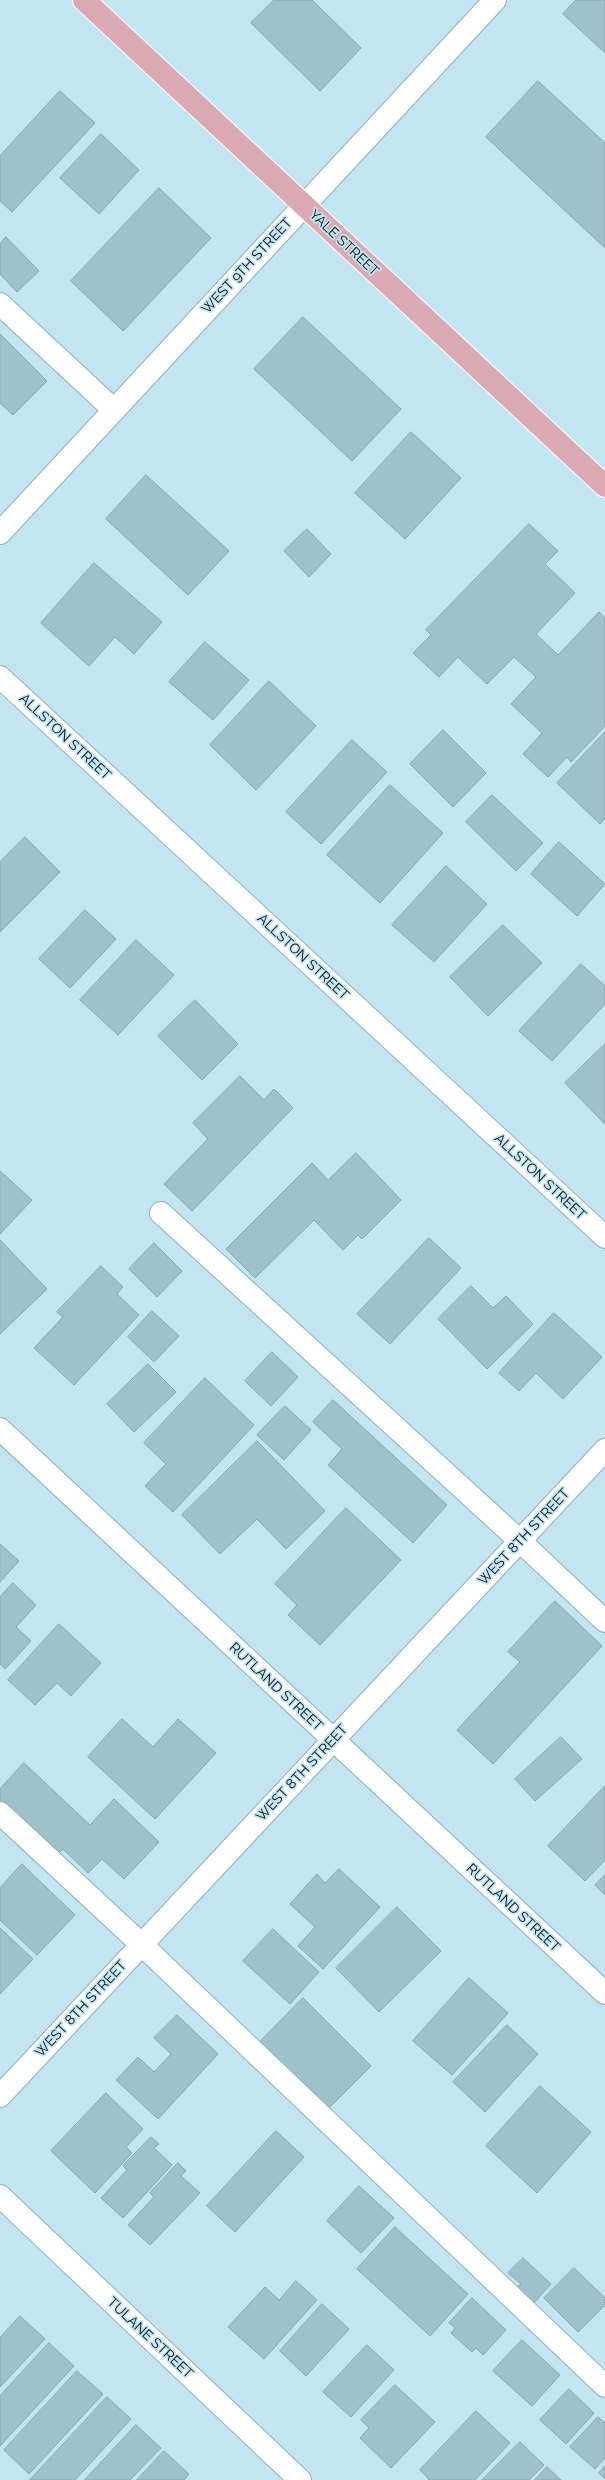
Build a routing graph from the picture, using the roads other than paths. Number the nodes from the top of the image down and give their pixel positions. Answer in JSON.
{"nodes":[{"id":1,"x":84,"y":0,"type":"edge"},
{"id":2,"x":493,"y":0,"type":"edge"},
{"id":3,"x":304,"y":205,"type":"junction"},
{"id":4,"x":0,"y":304,"type":"edge"},
{"id":5,"x":114,"y":410,"type":"junction"},
{"id":6,"x":605,"y":486,"type":"edge"},
{"id":7,"x":0,"y":533,"type":"edge"},
{"id":8,"x":0,"y":677,"type":"edge"},
{"id":9,"x":161,"y":1213,"type":"dead end"},
{"id":10,"x":605,"y":1237,"type":"edge"},
{"id":11,"x":0,"y":1429,"type":"edge"},
{"id":12,"x":605,"y":1450,"type":"edge"},
{"id":13,"x":520,"y":1541,"type":"junction"},
{"id":14,"x":605,"y":1621,"type":"edge"},
{"id":15,"x":333,"y":1740,"type":"junction"},
{"id":16,"x":0,"y":1813,"type":"edge"},
{"id":17,"x":141,"y":1944,"type":"junction"},
{"id":18,"x":605,"y":1993,"type":"edge"},
{"id":19,"x":0,"y":2096,"type":"edge"},
{"id":20,"x":0,"y":2196,"type":"edge"},
{"id":21,"x":605,"y":2386,"type":"edge"},
{"id":22,"x":300,"y":2480,"type":"edge"}],
"edges":[{"from":1,"to":3,"type":"main road","name":"YALE STREET"},
{"from":2,"to":3,"type":"street","name":"WEST 9TH STREET"},
{"from":3,"to":5,"type":"street","name":"WEST 9TH STREET"},
{"from":3,"to":6,"type":"main road","name":"YALE STREET"},
{"from":4,"to":5,"type":"street"},
{"from":5,"to":7,"type":"street","name":"WEST 9TH STREET"},
{"from":8,"to":10,"type":"street","name":"ALLSTON STREET"},
{"from":9,"to":13,"type":"street"},
{"from":11,"to":15,"type":"street","name":"RUTLAND STREET"},
{"from":12,"to":13,"type":"street","name":"WEST 8TH STREET"},
{"from":13,"to":14,"type":"street"},
{"from":13,"to":15,"type":"street","name":"WEST 8TH STREET"},
{"from":15,"to":17,"type":"street","name":"WEST 8TH STREET"},
{"from":15,"to":18,"type":"street","name":"RUTLAND STREET"},
{"from":16,"to":17,"type":"street"},
{"from":17,"to":19,"type":"street","name":"WEST 8TH STREET"},
{"from":17,"to":21,"type":"street"},
{"from":20,"to":22,"type":"street","name":"TULANE STREET"}]}
